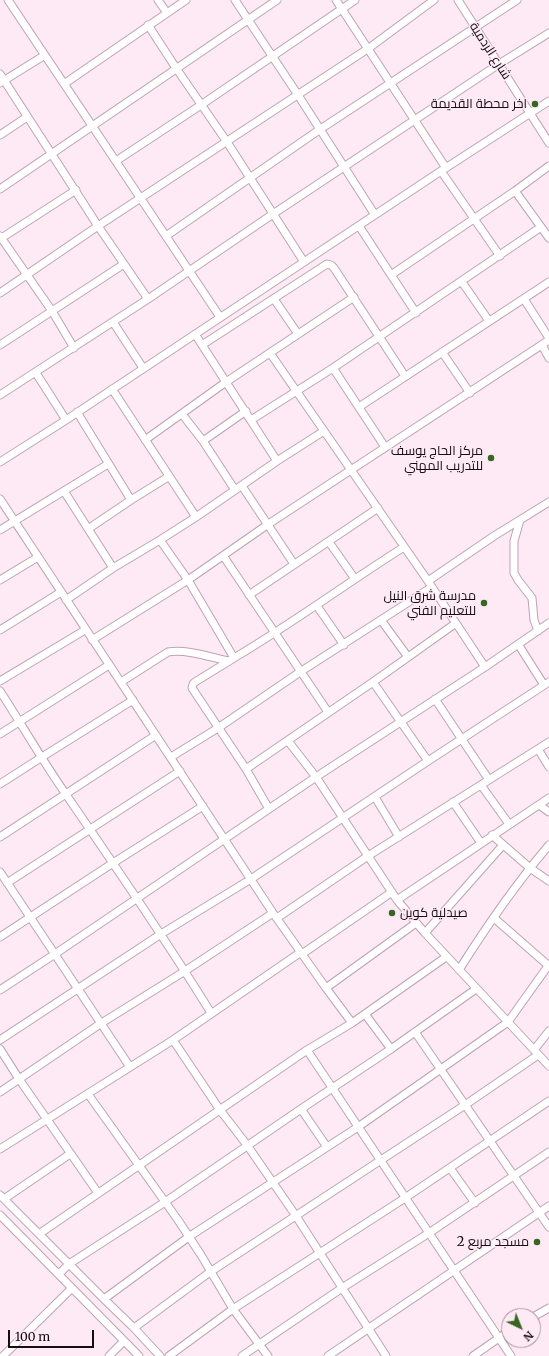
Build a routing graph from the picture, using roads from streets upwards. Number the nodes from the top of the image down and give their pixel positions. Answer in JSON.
{"nodes":[{"id":1,"x":8,"y":0,"type":"edge"},
{"id":2,"x":158,"y":0,"type":"edge"},
{"id":3,"x":186,"y":0,"type":"edge"},
{"id":4,"x":235,"y":0,"type":"edge"},
{"id":5,"x":277,"y":0,"type":"edge"},
{"id":6,"x":336,"y":0,"type":"edge"},
{"id":7,"x":355,"y":0,"type":"edge"},
{"id":8,"x":434,"y":0,"type":"edge"},
{"id":9,"x":458,"y":0,"type":"edge"},
{"id":10,"x":517,"y":0,"type":"edge"},
{"id":11,"x":342,"y":9,"type":"junction"},
{"id":12,"x":167,"y":13,"type":"junction"},
{"id":13,"x":247,"y":19,"type":"junction"},
{"id":14,"x":148,"y":25,"type":"junction"},
{"id":15,"x":474,"y":27,"type":"junction"},
{"id":16,"x":549,"y":33,"type":"edge"},
{"id":17,"x":369,"y":48,"type":"junction"},
{"id":18,"x":44,"y":55,"type":"junction"},
{"id":19,"x":272,"y":56,"type":"junction"},
{"id":20,"x":499,"y":64,"type":"junction"},
{"id":21,"x":176,"y":68,"type":"junction"},
{"id":22,"x":0,"y":74,"type":"edge"},
{"id":23,"x":2,"y":82,"type":"edge"},
{"id":24,"x":390,"y":83,"type":"junction"},
{"id":25,"x":64,"y":84,"type":"junction"},
{"id":26,"x":298,"y":95,"type":"junction"},
{"id":27,"x":549,"y":101,"type":"edge"},
{"id":28,"x":201,"y":105,"type":"junction"},
{"id":29,"x":531,"y":113,"type":"junction"},
{"id":30,"x":27,"y":117,"type":"junction"},
{"id":31,"x":415,"y":121,"type":"junction"},
{"id":32,"x":92,"y":125,"type":"junction"},
{"id":33,"x":320,"y":130,"type":"junction"},
{"id":34,"x":0,"y":135,"type":"edge"},
{"id":35,"x":227,"y":142,"type":"junction"},
{"id":36,"x":549,"y":143,"type":"edge"},
{"id":37,"x":52,"y":154,"type":"junction"},
{"id":38,"x":116,"y":161,"type":"junction"},
{"id":39,"x":549,"y":166,"type":"edge"},
{"id":40,"x":343,"y":167,"type":"junction"},
{"id":41,"x":443,"y":170,"type":"junction"},
{"id":42,"x":249,"y":178,"type":"junction"},
{"id":43,"x":0,"y":189,"type":"edge"},
{"id":44,"x":76,"y":190,"type":"junction"},
{"id":45,"x":515,"y":191,"type":"junction"},
{"id":46,"x":141,"y":199,"type":"junction"},
{"id":47,"x":273,"y":214,"type":"junction"},
{"id":48,"x":375,"y":216,"type":"junction"},
{"id":49,"x":473,"y":219,"type":"junction"},
{"id":50,"x":98,"y":226,"type":"junction"},
{"id":51,"x":359,"y":226,"type":"junction"},
{"id":52,"x":541,"y":227,"type":"junction"},
{"id":53,"x":166,"y":236,"type":"junction"},
{"id":54,"x":0,"y":238,"type":"edge"},
{"id":55,"x":549,"y":238,"type":"edge"},
{"id":56,"x":500,"y":256,"type":"junction"},
{"id":57,"x":304,"y":262,"type":"junction"},
{"id":58,"x":124,"y":264,"type":"junction"},
{"id":59,"x":189,"y":271,"type":"junction"},
{"id":60,"x":28,"y":275,"type":"junction"},
{"id":61,"x":391,"y":275,"type":"junction"},
{"id":62,"x":462,"y":282,"type":"junction"},
{"id":63,"x":549,"y":282,"type":"edge"},
{"id":64,"x":0,"y":293,"type":"edge"},
{"id":65,"x":354,"y":297,"type":"junction"},
{"id":66,"x":148,"y":299,"type":"junction"},
{"id":67,"x":274,"y":299,"type":"junction"},
{"id":68,"x":524,"y":299,"type":"junction"},
{"id":69,"x":52,"y":311,"type":"junction"},
{"id":70,"x":416,"y":313,"type":"junction"},
{"id":71,"x":220,"y":317,"type":"junction"},
{"id":72,"x":489,"y":321,"type":"junction"},
{"id":73,"x":113,"y":322,"type":"junction"},
{"id":74,"x":195,"y":334,"type":"junction"},
{"id":75,"x":298,"y":334,"type":"junction"},
{"id":76,"x":380,"y":337,"type":"junction"},
{"id":77,"x":549,"y":339,"type":"edge"},
{"id":78,"x":0,"y":345,"type":"edge"},
{"id":79,"x":202,"y":345,"type":"junction"},
{"id":80,"x":542,"y":345,"type":"junction"},
{"id":81,"x":74,"y":348,"type":"junction"},
{"id":82,"x":442,"y":352,"type":"junction"},
{"id":83,"x":270,"y":353,"type":"junction"},
{"id":84,"x":549,"y":358,"type":"edge"},
{"id":85,"x":143,"y":368,"type":"junction"},
{"id":86,"x":333,"y":368,"type":"junction"},
{"id":87,"x":36,"y":373,"type":"junction"},
{"id":88,"x":405,"y":376,"type":"junction"},
{"id":89,"x":226,"y":382,"type":"junction"},
{"id":90,"x":112,"y":389,"type":"junction"},
{"id":91,"x":297,"y":391,"type":"junction"},
{"id":92,"x":470,"y":393,"type":"junction"},
{"id":93,"x":0,"y":395,"type":"edge"},
{"id":94,"x":359,"y":407,"type":"junction"},
{"id":95,"x":246,"y":411,"type":"junction"},
{"id":96,"x":77,"y":412,"type":"junction"},
{"id":97,"x":182,"y":414,"type":"junction"},
{"id":98,"x":66,"y":420,"type":"junction"},
{"id":99,"x":251,"y":420,"type":"junction"},
{"id":100,"x":324,"y":431,"type":"junction"},
{"id":101,"x":145,"y":440,"type":"junction"},
{"id":102,"x":203,"y":441,"type":"junction"},
{"id":103,"x":385,"y":447,"type":"junction"},
{"id":104,"x":277,"y":461,"type":"junction"},
{"id":105,"x":0,"y":462,"type":"edge"},
{"id":106,"x":108,"y":464,"type":"junction"},
{"id":107,"x":351,"y":470,"type":"junction"},
{"id":108,"x":168,"y":476,"type":"junction"},
{"id":109,"x":242,"y":486,"type":"junction"},
{"id":110,"x":235,"y":490,"type":"junction"},
{"id":111,"x":64,"y":491,"type":"junction"},
{"id":112,"x":0,"y":499,"type":"edge"},
{"id":113,"x":131,"y":500,"type":"junction"},
{"id":114,"x":549,"y":502,"type":"edge"},
{"id":115,"x":378,"y":508,"type":"junction"},
{"id":116,"x":196,"y":517,"type":"junction"},
{"id":117,"x":520,"y":520,"type":"junction"},
{"id":118,"x":14,"y":521,"type":"junction"},
{"id":119,"x":268,"y":525,"type":"junction"},
{"id":120,"x":88,"y":529,"type":"junction"},
{"id":121,"x":0,"y":530,"type":"edge"},
{"id":122,"x":160,"y":540,"type":"junction"},
{"id":123,"x":328,"y":542,"type":"junction"},
{"id":124,"x":404,"y":547,"type":"junction"},
{"id":125,"x":38,"y":557,"type":"junction"},
{"id":126,"x":224,"y":557,"type":"junction"},
{"id":127,"x":294,"y":564,"type":"junction"},
{"id":128,"x":113,"y":568,"type":"junction"},
{"id":129,"x":355,"y":579,"type":"junction"},
{"id":130,"x":0,"y":580,"type":"edge"},
{"id":131,"x":188,"y":580,"type":"junction"},
{"id":132,"x":428,"y":581,"type":"junction"},
{"id":133,"x":432,"y":587,"type":"junction"},
{"id":134,"x":60,"y":592,"type":"junction"},
{"id":135,"x":249,"y":595,"type":"junction"},
{"id":136,"x":66,"y":600,"type":"junction"},
{"id":137,"x":317,"y":606,"type":"junction"},
{"id":138,"x":381,"y":620,"type":"junction"},
{"id":139,"x":456,"y":623,"type":"junction"},
{"id":140,"x":549,"y":623,"type":"edge"},
{"id":141,"x":0,"y":630,"type":"edge"},
{"id":142,"x":85,"y":630,"type":"junction"},
{"id":143,"x":538,"y":631,"type":"junction"},
{"id":144,"x":275,"y":634,"type":"junction"},
{"id":145,"x":92,"y":640,"type":"junction"},
{"id":146,"x":518,"y":644,"type":"junction"},
{"id":147,"x":344,"y":645,"type":"junction"},
{"id":148,"x":408,"y":657,"type":"junction"},
{"id":149,"x":232,"y":660,"type":"junction"},
{"id":150,"x":109,"y":665,"type":"junction"},
{"id":151,"x":485,"y":667,"type":"junction"},
{"id":152,"x":300,"y":672,"type":"junction"},
{"id":153,"x":0,"y":681,"type":"edge"},
{"id":154,"x":121,"y":682,"type":"junction"},
{"id":155,"x":373,"y":682,"type":"junction"},
{"id":156,"x":547,"y":684,"type":"edge"},
{"id":157,"x":0,"y":691,"type":"edge"},
{"id":158,"x":435,"y":699,"type":"junction"},
{"id":159,"x":133,"y":700,"type":"junction"},
{"id":160,"x":328,"y":712,"type":"junction"},
{"id":161,"x":20,"y":721,"type":"junction"},
{"id":162,"x":401,"y":722,"type":"junction"},
{"id":163,"x":218,"y":728,"type":"junction"},
{"id":164,"x":0,"y":734,"type":"edge"},
{"id":165,"x":156,"y":735,"type":"junction"},
{"id":166,"x":462,"y":739,"type":"junction"},
{"id":167,"x":288,"y":740,"type":"junction"},
{"id":168,"x":549,"y":742,"type":"edge"},
{"id":169,"x":538,"y":749,"type":"junction"},
{"id":170,"x":42,"y":757,"type":"junction"},
{"id":171,"x":171,"y":757,"type":"junction"},
{"id":172,"x":428,"y":761,"type":"junction"},
{"id":173,"x":549,"y":767,"type":"edge"},
{"id":174,"x":246,"y":769,"type":"junction"},
{"id":175,"x":180,"y":771,"type":"junction"},
{"id":176,"x":316,"y":777,"type":"junction"},
{"id":177,"x":489,"y":780,"type":"junction"},
{"id":178,"x":0,"y":784,"type":"edge"},
{"id":179,"x":481,"y":785,"type":"junction"},
{"id":180,"x":65,"y":793,"type":"junction"},
{"id":181,"x":375,"y":797,"type":"junction"},
{"id":182,"x":549,"y":798,"type":"edge"},
{"id":183,"x":453,"y":802,"type":"junction"},
{"id":184,"x":539,"y":804,"type":"junction"},
{"id":185,"x":203,"y":806,"type":"junction"},
{"id":186,"x":269,"y":809,"type":"junction"},
{"id":187,"x":549,"y":812,"type":"edge"},
{"id":188,"x":343,"y":818,"type":"junction"},
{"id":189,"x":509,"y":824,"type":"junction"},
{"id":190,"x":90,"y":828,"type":"junction"},
{"id":191,"x":492,"y":835,"type":"junction"},
{"id":192,"x":0,"y":837,"type":"edge"},
{"id":193,"x":399,"y":837,"type":"junction"},
{"id":194,"x":225,"y":840,"type":"junction"},
{"id":195,"x":481,"y":843,"type":"junction"},
{"id":196,"x":503,"y":845,"type":"junction"},
{"id":197,"x":549,"y":845,"type":"edge"},
{"id":198,"x":368,"y":856,"type":"junction"},
{"id":199,"x":113,"y":863,"type":"junction"},
{"id":200,"x":530,"y":868,"type":"junction"},
{"id":201,"x":0,"y":872,"type":"edge"},
{"id":202,"x":251,"y":879,"type":"junction"},
{"id":203,"x":549,"y":881,"type":"edge"},
{"id":204,"x":7,"y":883,"type":"junction"},
{"id":205,"x":392,"y":892,"type":"junction"},
{"id":206,"x":137,"y":899,"type":"junction"},
{"id":207,"x":397,"y":900,"type":"junction"},
{"id":208,"x":275,"y":915,"type":"junction"},
{"id":209,"x":30,"y":918,"type":"junction"},
{"id":210,"x":494,"y":918,"type":"junction"},
{"id":211,"x":416,"y":923,"type":"junction"},
{"id":212,"x":425,"y":933,"type":"junction"},
{"id":213,"x":161,"y":934,"type":"junction"},
{"id":214,"x":0,"y":938,"type":"edge"},
{"id":215,"x":302,"y":953,"type":"junction"},
{"id":216,"x":55,"y":954,"type":"junction"},
{"id":217,"x":446,"y":957,"type":"junction"},
{"id":218,"x":549,"y":966,"type":"edge"},
{"id":219,"x":459,"y":970,"type":"junction"},
{"id":220,"x":185,"y":971,"type":"junction"},
{"id":221,"x":326,"y":988,"type":"junction"},
{"id":222,"x":77,"y":989,"type":"junction"},
{"id":223,"x":476,"y":989,"type":"junction"},
{"id":224,"x":0,"y":990,"type":"edge"},
{"id":225,"x":211,"y":1013,"type":"junction"},
{"id":226,"x":365,"y":1014,"type":"junction"},
{"id":227,"x":508,"y":1022,"type":"junction"},
{"id":228,"x":352,"y":1023,"type":"junction"},
{"id":229,"x":100,"y":1024,"type":"junction"},
{"id":230,"x":549,"y":1031,"type":"edge"},
{"id":231,"x":415,"y":1032,"type":"junction"},
{"id":232,"x":0,"y":1040,"type":"edge"},
{"id":233,"x":173,"y":1040,"type":"junction"},
{"id":234,"x":0,"y":1049,"type":"edge"},
{"id":235,"x":391,"y":1049,"type":"junction"},
{"id":236,"x":307,"y":1050,"type":"junction"},
{"id":237,"x":536,"y":1053,"type":"junction"},
{"id":238,"x":549,"y":1066,"type":"edge"},
{"id":239,"x":130,"y":1067,"type":"junction"},
{"id":240,"x":440,"y":1069,"type":"junction"},
{"id":241,"x":19,"y":1079,"type":"junction"},
{"id":242,"x":332,"y":1088,"type":"junction"},
{"id":243,"x":0,"y":1092,"type":"edge"},
{"id":244,"x":88,"y":1094,"type":"junction"},
{"id":245,"x":549,"y":1101,"type":"edge"},
{"id":246,"x":465,"y":1105,"type":"junction"},
{"id":247,"x":301,"y":1109,"type":"junction"},
{"id":248,"x":220,"y":1110,"type":"junction"},
{"id":249,"x":47,"y":1119,"type":"junction"},
{"id":250,"x":358,"y":1127,"type":"junction"},
{"id":251,"x":489,"y":1140,"type":"junction"},
{"id":252,"x":247,"y":1145,"type":"junction"},
{"id":253,"x":327,"y":1147,"type":"junction"},
{"id":254,"x":0,"y":1149,"type":"edge"},
{"id":255,"x":549,"y":1152,"type":"edge"},
{"id":256,"x":70,"y":1154,"type":"junction"},
{"id":257,"x":381,"y":1160,"type":"junction"},
{"id":258,"x":140,"y":1165,"type":"junction"},
{"id":259,"x":450,"y":1168,"type":"junction"},
{"id":260,"x":514,"y":1175,"type":"junction"},
{"id":261,"x":273,"y":1182,"type":"junction"},
{"id":262,"x":98,"y":1193,"type":"junction"},
{"id":263,"x":2,"y":1197,"type":"edge"},
{"id":264,"x":405,"y":1198,"type":"junction"},
{"id":265,"x":165,"y":1202,"type":"junction"},
{"id":266,"x":474,"y":1203,"type":"junction"},
{"id":267,"x":549,"y":1206,"type":"edge"},
{"id":268,"x":13,"y":1209,"type":"junction"},
{"id":269,"x":539,"y":1213,"type":"junction"},
{"id":270,"x":296,"y":1216,"type":"junction"},
{"id":271,"x":1,"y":1219,"type":"edge"},
{"id":272,"x":549,"y":1228,"type":"edge"},
{"id":273,"x":429,"y":1233,"type":"junction"},
{"id":274,"x":39,"y":1234,"type":"junction"},
{"id":275,"x":190,"y":1236,"type":"junction"},
{"id":276,"x":319,"y":1253,"type":"junction"},
{"id":277,"x":69,"y":1264,"type":"junction"},
{"id":278,"x":454,"y":1270,"type":"junction"},
{"id":279,"x":210,"y":1272,"type":"junction"},
{"id":280,"x":58,"y":1274,"type":"junction"},
{"id":281,"x":72,"y":1288,"type":"junction"},
{"id":282,"x":342,"y":1288,"type":"junction"},
{"id":283,"x":104,"y":1299,"type":"junction"},
{"id":284,"x":233,"y":1309,"type":"junction"},
{"id":285,"x":134,"y":1328,"type":"junction"},
{"id":286,"x":368,"y":1329,"type":"junction"},
{"id":287,"x":501,"y":1336,"type":"edge"},
{"id":288,"x":498,"y":1338,"type":"junction"},
{"id":289,"x":124,"y":1341,"type":"junction"},
{"id":290,"x":259,"y":1344,"type":"junction"},
{"id":291,"x":3,"y":1356,"type":"edge"},
{"id":292,"x":109,"y":1356,"type":"edge"},
{"id":293,"x":138,"y":1356,"type":"edge"},
{"id":294,"x":160,"y":1356,"type":"edge"},
{"id":295,"x":169,"y":1356,"type":"edge"},
{"id":296,"x":242,"y":1356,"type":"edge"},
{"id":297,"x":268,"y":1356,"type":"edge"},
{"id":298,"x":328,"y":1356,"type":"edge"},
{"id":299,"x":386,"y":1356,"type":"edge"},
{"id":300,"x":473,"y":1356,"type":"edge"},
{"id":301,"x":511,"y":1356,"type":"edge"}],
"edges":[{"from":1,"to":18,"type":"street"},
{"from":2,"to":12,"type":"street"},
{"from":3,"to":12,"type":"street"},
{"from":4,"to":13,"type":"street"},
{"from":5,"to":13,"type":"street"},
{"from":6,"to":11,"type":"street"},
{"from":7,"to":11,"type":"street"},
{"from":8,"to":17,"type":"street"},
{"from":9,"to":15,"type":"street","name":"شارع الردمية"},
{"from":10,"to":15,"type":"street"},
{"from":11,"to":17,"type":"street"},
{"from":11,"to":19,"type":"street"},
{"from":12,"to":14,"type":"street"},
{"from":13,"to":19,"type":"street"},
{"from":13,"to":21,"type":"street"},
{"from":14,"to":21,"type":"street"},
{"from":14,"to":25,"type":"street"},
{"from":15,"to":20,"type":"street","name":"شارع الردمية"},
{"from":15,"to":24,"type":"street"},
{"from":16,"to":20,"type":"street"},
{"from":17,"to":24,"type":"street"},
{"from":17,"to":26,"type":"street"},
{"from":18,"to":23,"type":"street"},
{"from":18,"to":25,"type":"street"},
{"from":19,"to":26,"type":"street"},
{"from":19,"to":28,"type":"street"},
{"from":20,"to":29,"type":"street","name":"شارع الردمية"},
{"from":20,"to":31,"type":"street"},
{"from":21,"to":28,"type":"street"},
{"from":21,"to":32,"type":"street"},
{"from":22,"to":23,"type":"street"},
{"from":23,"to":30,"type":"street"},
{"from":24,"to":31,"type":"street"},
{"from":24,"to":33,"type":"street"},
{"from":25,"to":32,"type":"street"},
{"from":26,"to":33,"type":"street"},
{"from":26,"to":35,"type":"street"},
{"from":27,"to":29,"type":"street"},
{"from":28,"to":35,"type":"street"},
{"from":28,"to":38,"type":"street"},
{"from":29,"to":36,"type":"street","name":"شارع الردمية"},
{"from":29,"to":41,"type":"street"},
{"from":30,"to":34,"type":"street"},
{"from":30,"to":37,"type":"street"},
{"from":31,"to":40,"type":"street"},
{"from":31,"to":41,"type":"street"},
{"from":32,"to":37,"type":"street"},
{"from":32,"to":38,"type":"street"},
{"from":33,"to":40,"type":"street"},
{"from":33,"to":42,"type":"street"},
{"from":35,"to":42,"type":"street"},
{"from":35,"to":46,"type":"street"},
{"from":37,"to":43,"type":"street"},
{"from":37,"to":44,"type":"street"},
{"from":38,"to":46,"type":"street"},
{"from":39,"to":45,"type":"street"},
{"from":40,"to":47,"type":"street"},
{"from":40,"to":48,"type":"street"},
{"from":41,"to":48,"type":"street"},
{"from":41,"to":49,"type":"street"},
{"from":42,"to":47,"type":"street"},
{"from":42,"to":53,"type":"street"},
{"from":44,"to":50,"type":"street"},
{"from":44,"to":54,"type":"street"},
{"from":45,"to":49,"type":"street"},
{"from":45,"to":52,"type":"street"},
{"from":46,"to":50,"type":"street"},
{"from":46,"to":53,"type":"street"},
{"from":47,"to":57,"type":"street"},
{"from":47,"to":59,"type":"street"},
{"from":48,"to":51,"type":"street"},
{"from":49,"to":56,"type":"street"},
{"from":49,"to":61,"type":"street"},
{"from":50,"to":58,"type":"street"},
{"from":50,"to":60,"type":"street"},
{"from":51,"to":57,"type":"street"},
{"from":51,"to":61,"type":"street"},
{"from":52,"to":55,"type":"street"},
{"from":52,"to":56,"type":"street"},
{"from":53,"to":59,"type":"street"},
{"from":54,"to":60,"type":"street"},
{"from":56,"to":62,"type":"street"},
{"from":57,"to":71,"type":"street"},
{"from":58,"to":66,"type":"street"},
{"from":58,"to":69,"type":"street"},
{"from":59,"to":66,"type":"street"},
{"from":59,"to":71,"type":"street"},
{"from":60,"to":64,"type":"street"},
{"from":60,"to":69,"type":"street"},
{"from":61,"to":70,"type":"street"},
{"from":62,"to":70,"type":"street"},
{"from":62,"to":72,"type":"street"},
{"from":63,"to":68,"type":"street"},
{"from":65,"to":67,"type":"street"},
{"from":65,"to":75,"type":"street"},
{"from":65,"to":76,"type":"street"},
{"from":66,"to":73,"type":"street"},
{"from":67,"to":75,"type":"street"},
{"from":67,"to":79,"type":"street"},
{"from":68,"to":72,"type":"street"},
{"from":68,"to":77,"type":"street"},
{"from":69,"to":78,"type":"street"},
{"from":69,"to":81,"type":"street"},
{"from":70,"to":76,"type":"street"},
{"from":71,"to":74,"type":"street"},
{"from":72,"to":82,"type":"street"},
{"from":73,"to":81,"type":"street"},
{"from":73,"to":85,"type":"street"},
{"from":74,"to":79,"type":"street"},
{"from":74,"to":85,"type":"street"},
{"from":75,"to":83,"type":"street"},
{"from":76,"to":86,"type":"street"},
{"from":76,"to":88,"type":"street"},
{"from":77,"to":80,"type":"street"},
{"from":79,"to":89,"type":"street"},
{"from":80,"to":84,"type":"street"},
{"from":80,"to":92,"type":"street"},
{"from":81,"to":87,"type":"street"},
{"from":82,"to":88,"type":"street"},
{"from":82,"to":92,"type":"street"},
{"from":83,"to":89,"type":"street"},
{"from":83,"to":91,"type":"street"},
{"from":85,"to":90,"type":"street"},
{"from":86,"to":91,"type":"street"},
{"from":86,"to":94,"type":"street"},
{"from":87,"to":93,"type":"street"},
{"from":87,"to":98,"type":"street"},
{"from":88,"to":94,"type":"street"},
{"from":89,"to":95,"type":"street"},
{"from":89,"to":97,"type":"street"},
{"from":90,"to":96,"type":"street"},
{"from":90,"to":101,"type":"street"},
{"from":91,"to":99,"type":"street"},
{"from":91,"to":100,"type":"street"},
{"from":92,"to":103,"type":"street"},
{"from":94,"to":103,"type":"street"},
{"from":95,"to":99,"type":"street"},
{"from":95,"to":102,"type":"street"},
{"from":96,"to":98,"type":"street"},
{"from":96,"to":106,"type":"street"},
{"from":97,"to":101,"type":"street"},
{"from":97,"to":102,"type":"street"},
{"from":98,"to":105,"type":"street"},
{"from":99,"to":104,"type":"street"},
{"from":100,"to":104,"type":"street"},
{"from":100,"to":107,"type":"street"},
{"from":101,"to":108,"type":"street"},
{"from":102,"to":110,"type":"street"},
{"from":103,"to":107,"type":"street"},
{"from":104,"to":109,"type":"street"},
{"from":106,"to":111,"type":"street"},
{"from":106,"to":113,"type":"street"},
{"from":107,"to":115,"type":"street"},
{"from":107,"to":119,"type":"street"},
{"from":108,"to":113,"type":"street"},
{"from":108,"to":116,"type":"street"},
{"from":109,"to":110,"type":"street"},
{"from":109,"to":119,"type":"street"},
{"from":110,"to":116,"type":"street"},
{"from":111,"to":118,"type":"street"},
{"from":111,"to":120,"type":"street"},
{"from":112,"to":118,"type":"street"},
{"from":113,"to":120,"type":"street"},
{"from":114,"to":117,"type":"street"},
{"from":115,"to":123,"type":"street"},
{"from":115,"to":124,"type":"street"},
{"from":116,"to":122,"type":"street"},
{"from":117,"to":132,"type":"street"},
{"from":117,"to":143,"type":"street"},
{"from":118,"to":121,"type":"street"},
{"from":118,"to":125,"type":"street"},
{"from":119,"to":126,"type":"street"},
{"from":119,"to":127,"type":"street"},
{"from":120,"to":128,"type":"street"},
{"from":122,"to":128,"type":"street"},
{"from":122,"to":131,"type":"street"},
{"from":123,"to":127,"type":"street"},
{"from":123,"to":129,"type":"street"},
{"from":124,"to":129,"type":"street"},
{"from":124,"to":132,"type":"street"},
{"from":125,"to":130,"type":"street"},
{"from":125,"to":134,"type":"street"},
{"from":126,"to":131,"type":"street"},
{"from":126,"to":135,"type":"street"},
{"from":127,"to":135,"type":"street"},
{"from":128,"to":136,"type":"street"},
{"from":129,"to":137,"type":"street"},
{"from":131,"to":145,"type":"street"},
{"from":131,"to":149,"type":"street"},
{"from":132,"to":133,"type":"street"},
{"from":133,"to":138,"type":"street"},
{"from":133,"to":139,"type":"street"},
{"from":134,"to":136,"type":"street"},
{"from":134,"to":141,"type":"street"},
{"from":135,"to":144,"type":"street"},
{"from":136,"to":142,"type":"street"},
{"from":137,"to":144,"type":"street"},
{"from":137,"to":147,"type":"street"},
{"from":138,"to":147,"type":"street"},
{"from":138,"to":148,"type":"street"},
{"from":139,"to":148,"type":"street"},
{"from":139,"to":151,"type":"street"},
{"from":140,"to":143,"type":"street"},
{"from":142,"to":145,"type":"street"},
{"from":142,"to":153,"type":"street"},
{"from":143,"to":146,"type":"street"},
{"from":144,"to":149,"type":"street"},
{"from":144,"to":152,"type":"street"},
{"from":145,"to":150,"type":"street"},
{"from":146,"to":151,"type":"street"},
{"from":146,"to":156,"type":"street"},
{"from":147,"to":152,"type":"street"},
{"from":148,"to":155,"type":"street"},
{"from":149,"to":154,"type":"street"},
{"from":149,"to":163,"type":"street"},
{"from":150,"to":154,"type":"street"},
{"from":150,"to":161,"type":"street"},
{"from":151,"to":158,"type":"street"},
{"from":152,"to":160,"type":"street"},
{"from":152,"to":163,"type":"street"},
{"from":154,"to":159,"type":"street"},
{"from":155,"to":160,"type":"street"},
{"from":155,"to":162,"type":"street"},
{"from":156,"to":166,"type":"street"},
{"from":157,"to":161,"type":"street"},
{"from":158,"to":162,"type":"street"},
{"from":158,"to":166,"type":"street"},
{"from":159,"to":165,"type":"street"},
{"from":159,"to":170,"type":"street"},
{"from":160,"to":167,"type":"street"},
{"from":161,"to":164,"type":"street"},
{"from":161,"to":170,"type":"street"},
{"from":162,"to":172,"type":"street"},
{"from":162,"to":176,"type":"street"},
{"from":163,"to":171,"type":"street"},
{"from":163,"to":174,"type":"street"},
{"from":165,"to":171,"type":"street"},
{"from":165,"to":180,"type":"street"},
{"from":166,"to":172,"type":"street"},
{"from":166,"to":177,"type":"street"},
{"from":167,"to":174,"type":"street"},
{"from":167,"to":176,"type":"street"},
{"from":168,"to":169,"type":"street"},
{"from":169,"to":173,"type":"street"},
{"from":169,"to":177,"type":"street"},
{"from":170,"to":178,"type":"street"},
{"from":170,"to":180,"type":"street"},
{"from":171,"to":175,"type":"street"},
{"from":172,"to":181,"type":"street"},
{"from":174,"to":186,"type":"street"},
{"from":175,"to":185,"type":"street"},
{"from":175,"to":190,"type":"street"},
{"from":176,"to":186,"type":"street"},
{"from":176,"to":188,"type":"street"},
{"from":177,"to":179,"type":"street"},
{"from":179,"to":183,"type":"street"},
{"from":179,"to":189,"type":"street"},
{"from":180,"to":190,"type":"street"},
{"from":180,"to":192,"type":"street"},
{"from":181,"to":188,"type":"street"},
{"from":181,"to":193,"type":"street"},
{"from":182,"to":184,"type":"street"},
{"from":183,"to":193,"type":"street"},
{"from":183,"to":195,"type":"street"},
{"from":184,"to":187,"type":"street"},
{"from":184,"to":189,"type":"street"},
{"from":185,"to":194,"type":"street"},
{"from":185,"to":199,"type":"street"},
{"from":186,"to":194,"type":"street"},
{"from":188,"to":198,"type":"street"},
{"from":188,"to":202,"type":"street"},
{"from":189,"to":191,"type":"street"},
{"from":190,"to":199,"type":"street"},
{"from":190,"to":204,"type":"street"},
{"from":191,"to":195,"type":"street"},
{"from":191,"to":196,"type":"street"},
{"from":193,"to":198,"type":"street"},
{"from":194,"to":202,"type":"street"},
{"from":194,"to":206,"type":"street"},
{"from":195,"to":207,"type":"street"},
{"from":196,"to":200,"type":"street"},
{"from":196,"to":212,"type":"street"},
{"from":197,"to":200,"type":"street"},
{"from":198,"to":205,"type":"street"},
{"from":198,"to":208,"type":"street"},
{"from":199,"to":206,"type":"street"},
{"from":199,"to":209,"type":"street"},
{"from":200,"to":203,"type":"street"},
{"from":200,"to":210,"type":"street"},
{"from":201,"to":204,"type":"street"},
{"from":202,"to":208,"type":"street"},
{"from":202,"to":213,"type":"street"},
{"from":204,"to":209,"type":"street"},
{"from":205,"to":207,"type":"street"},
{"from":205,"to":215,"type":"street"},
{"from":206,"to":213,"type":"street"},
{"from":206,"to":216,"type":"street"},
{"from":207,"to":211,"type":"street"},
{"from":208,"to":215,"type":"street"},
{"from":208,"to":220,"type":"street"},
{"from":209,"to":214,"type":"street"},
{"from":209,"to":216,"type":"street"},
{"from":210,"to":218,"type":"street"},
{"from":210,"to":219,"type":"street"},
{"from":211,"to":212,"type":"street"},
{"from":211,"to":221,"type":"street"},
{"from":212,"to":217,"type":"street"},
{"from":213,"to":220,"type":"street"},
{"from":213,"to":222,"type":"street"},
{"from":215,"to":221,"type":"street"},
{"from":215,"to":225,"type":"street"},
{"from":216,"to":222,"type":"street"},
{"from":216,"to":224,"type":"street"},
{"from":217,"to":219,"type":"street"},
{"from":217,"to":226,"type":"street"},
{"from":218,"to":227,"type":"street"},
{"from":219,"to":223,"type":"street"},
{"from":220,"to":225,"type":"street"},
{"from":220,"to":229,"type":"street"},
{"from":221,"to":228,"type":"street"},
{"from":222,"to":229,"type":"street"},
{"from":222,"to":232,"type":"street"},
{"from":223,"to":227,"type":"street"},
{"from":223,"to":231,"type":"street"},
{"from":225,"to":233,"type":"street"},
{"from":226,"to":228,"type":"street"},
{"from":226,"to":235,"type":"street"},
{"from":227,"to":237,"type":"street"},
{"from":227,"to":240,"type":"street"},
{"from":228,"to":236,"type":"street"},
{"from":229,"to":239,"type":"street"},
{"from":229,"to":241,"type":"street"},
{"from":230,"to":237,"type":"street"},
{"from":231,"to":235,"type":"street"},
{"from":231,"to":240,"type":"street"},
{"from":233,"to":239,"type":"street"},
{"from":233,"to":248,"type":"street"},
{"from":234,"to":241,"type":"street"},
{"from":235,"to":242,"type":"street"},
{"from":236,"to":242,"type":"street"},
{"from":236,"to":248,"type":"street"},
{"from":237,"to":238,"type":"street"},
{"from":237,"to":246,"type":"street"},
{"from":239,"to":244,"type":"street"},
{"from":240,"to":246,"type":"street"},
{"from":240,"to":250,"type":"street"},
{"from":241,"to":243,"type":"street"},
{"from":241,"to":249,"type":"street"},
{"from":242,"to":247,"type":"street"},
{"from":242,"to":250,"type":"street"},
{"from":244,"to":249,"type":"street"},
{"from":244,"to":258,"type":"street"},
{"from":245,"to":251,"type":"street"},
{"from":246,"to":251,"type":"street"},
{"from":246,"to":257,"type":"street"},
{"from":247,"to":252,"type":"street"},
{"from":247,"to":253,"type":"street"},
{"from":248,"to":252,"type":"street"},
{"from":248,"to":258,"type":"street"},
{"from":249,"to":254,"type":"street"},
{"from":249,"to":256,"type":"street"},
{"from":250,"to":253,"type":"street"},
{"from":250,"to":257,"type":"street"},
{"from":251,"to":259,"type":"street"},
{"from":251,"to":260,"type":"street"},
{"from":252,"to":261,"type":"street"},
{"from":252,"to":265,"type":"street"},
{"from":253,"to":261,"type":"street"},
{"from":255,"to":260,"type":"street"},
{"from":256,"to":262,"type":"street"},
{"from":256,"to":263,"type":"street"},
{"from":257,"to":264,"type":"street"},
{"from":257,"to":270,"type":"street"},
{"from":258,"to":262,"type":"street"},
{"from":258,"to":265,"type":"street"},
{"from":259,"to":264,"type":"street"},
{"from":259,"to":266,"type":"street"},
{"from":260,"to":266,"type":"street"},
{"from":260,"to":269,"type":"street"},
{"from":261,"to":270,"type":"street"},
{"from":261,"to":275,"type":"street"},
{"from":262,"to":274,"type":"street"},
{"from":263,"to":268,"type":"street"},
{"from":264,"to":273,"type":"street"},
{"from":264,"to":276,"type":"street"},
{"from":265,"to":275,"type":"street"},
{"from":265,"to":277,"type":"street"},
{"from":266,"to":273,"type":"street"},
{"from":267,"to":269,"type":"street"},
{"from":268,"to":271,"type":"street"},
{"from":268,"to":274,"type":"street"},
{"from":269,"to":272,"type":"street"},
{"from":269,"to":278,"type":"street"},
{"from":270,"to":276,"type":"street"},
{"from":270,"to":279,"type":"street"},
{"from":271,"to":280,"type":"street"},
{"from":273,"to":278,"type":"street"},
{"from":273,"to":282,"type":"street"},
{"from":274,"to":277,"type":"street"},
{"from":275,"to":279,"type":"street"},
{"from":275,"to":283,"type":"street"},
{"from":276,"to":282,"type":"street"},
{"from":276,"to":284,"type":"street"},
{"from":277,"to":280,"type":"street"},
{"from":277,"to":283,"type":"street"},
{"from":278,"to":286,"type":"street"},
{"from":278,"to":288,"type":"street"},
{"from":279,"to":284,"type":"street"},
{"from":279,"to":285,"type":"street"},
{"from":280,"to":281,"type":"street"},
{"from":281,"to":289,"type":"street"},
{"from":281,"to":291,"type":"street"},
{"from":282,"to":286,"type":"street"},
{"from":282,"to":290,"type":"street"},
{"from":283,"to":285,"type":"street"},
{"from":284,"to":290,"type":"street"},
{"from":284,"to":295,"type":"street"},
{"from":285,"to":294,"type":"street"},
{"from":286,"to":298,"type":"street"},
{"from":286,"to":299,"type":"street"},
{"from":287,"to":288,"type":"street"},
{"from":288,"to":300,"type":"street"},
{"from":288,"to":301,"type":"street"},
{"from":289,"to":292,"type":"street"},
{"from":289,"to":293,"type":"street"},
{"from":290,"to":296,"type":"street"},
{"from":290,"to":297,"type":"street"}]}
